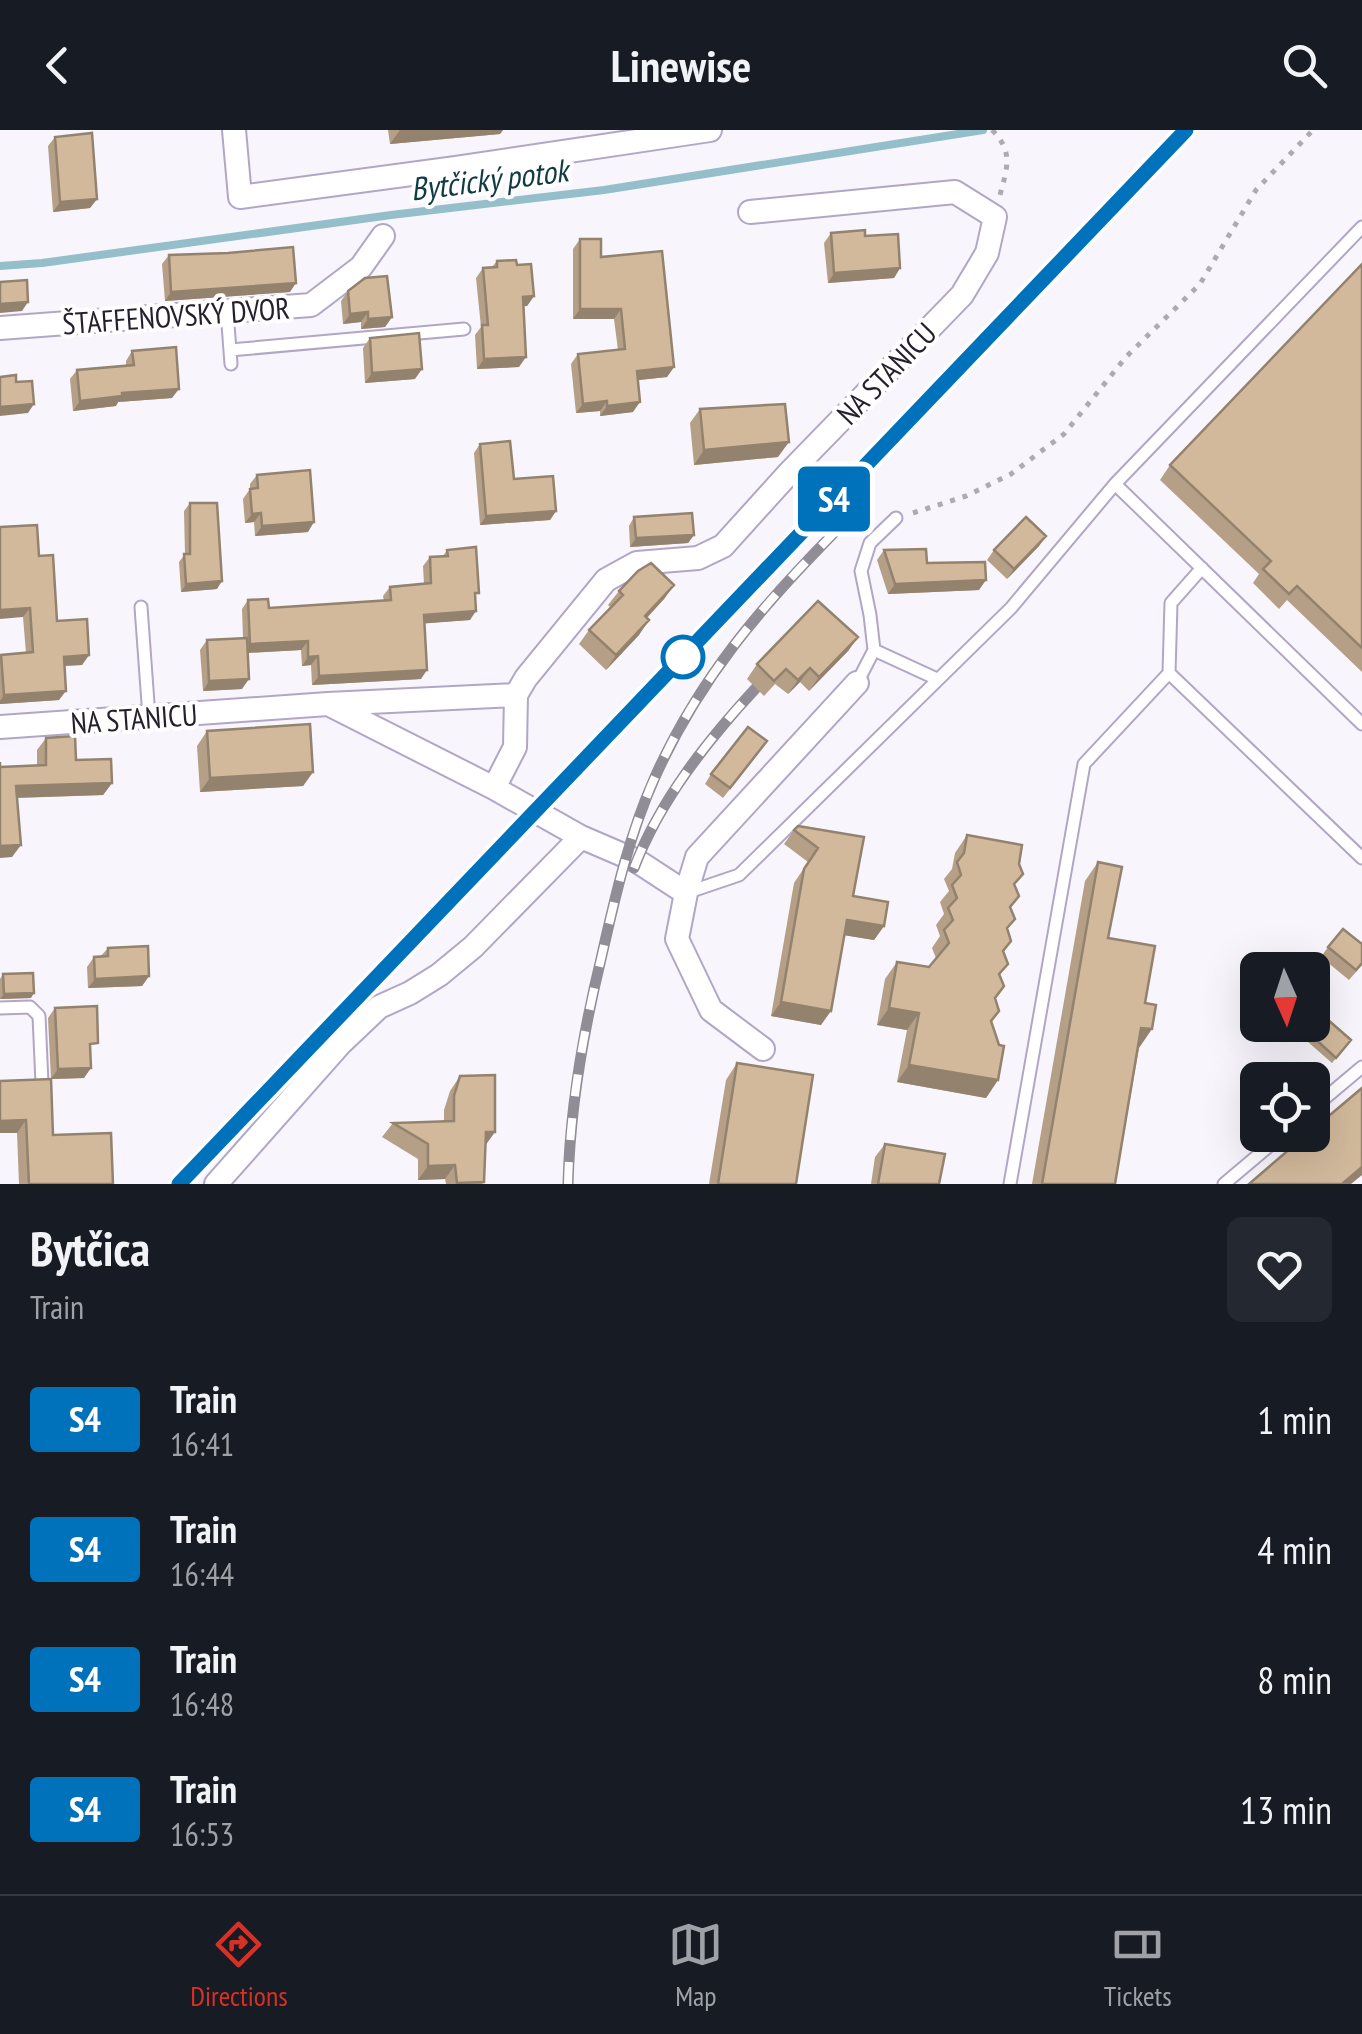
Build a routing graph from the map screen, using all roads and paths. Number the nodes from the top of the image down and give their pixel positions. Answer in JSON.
{"nodes":[{"id":1,"x":234,"y":130,"type":"edge"},
{"id":2,"x":710,"y":130,"type":"edge"},
{"id":3,"x":992,"y":130,"type":"edge"},
{"id":4,"x":1313,"y":130,"type":"edge"},
{"id":5,"x":750,"y":212,"type":"dead end"},
{"id":6,"x":995,"y":217,"type":"junction"},
{"id":7,"x":1362,"y":227,"type":"edge"},
{"id":8,"x":382,"y":236,"type":"dead end"},
{"id":9,"x":227,"y":311,"type":"junction"},
{"id":10,"x":0,"y":328,"type":"edge"},
{"id":11,"x":464,"y":329,"type":"dead end"},
{"id":12,"x":1115,"y":484,"type":"junction"},
{"id":13,"x":896,"y":518,"type":"joint"},
{"id":14,"x":1202,"y":568,"type":"junction"},
{"id":15,"x":141,"y":607,"type":"dead end"},
{"id":16,"x":874,"y":650,"type":"junction"},
{"id":17,"x":1169,"y":673,"type":"junction"},
{"id":18,"x":937,"y":679,"type":"junction"},
{"id":19,"x":856,"y":683,"type":"joint"},
{"id":20,"x":516,"y":695,"type":"junction"},
{"id":21,"x":328,"y":704,"type":"junction"},
{"id":22,"x":149,"y":717,"type":"junction"},
{"id":23,"x":1362,"y":724,"type":"edge"},
{"id":24,"x":0,"y":727,"type":"edge"},
{"id":25,"x":494,"y":788,"type":"junction"},
{"id":26,"x":581,"y":837,"type":"junction"},
{"id":27,"x":1362,"y":858,"type":"edge"},
{"id":28,"x":686,"y":894,"type":"junction"},
{"id":29,"x":0,"y":1008,"type":"edge"},
{"id":30,"x":763,"y":1050,"type":"dead end"},
{"id":31,"x":1362,"y":1067,"type":"edge"},
{"id":32,"x":42,"y":1083,"type":"edge"},
{"id":33,"x":1330,"y":1094,"type":"edge"},
{"id":34,"x":1262,"y":1152,"type":"edge"},
{"id":35,"x":216,"y":1184,"type":"edge"},
{"id":36,"x":1010,"y":1184,"type":"edge"},
{"id":37,"x":1224,"y":1184,"type":"edge"}],
"edges":[{"from":1,"to":2,"type":"street"},
{"from":3,"to":6,"type":"path"},
{"from":4,"to":13,"type":"path"},
{"from":5,"to":6,"type":"street"},
{"from":6,"to":20,"type":"street","name":"NA STANICU"},
{"from":7,"to":12,"type":"lane"},
{"from":8,"to":9,"type":"street","name":"ŠTAFFENOVSKÝ DVOR"},
{"from":9,"to":10,"type":"street","name":"ŠTAFFENOVSKÝ DVOR"},
{"from":9,"to":11,"type":"lane"},
{"from":12,"to":14,"type":"lane"},
{"from":12,"to":18,"type":"lane"},
{"from":13,"to":16,"type":"lane"},
{"from":14,"to":17,"type":"lane"},
{"from":14,"to":23,"type":"lane"},
{"from":15,"to":22,"type":"lane"},
{"from":16,"to":18,"type":"lane"},
{"from":16,"to":19,"type":"lane"},
{"from":17,"to":27,"type":"lane"},
{"from":17,"to":36,"type":"lane"},
{"from":18,"to":28,"type":"lane"},
{"from":19,"to":28,"type":"street"},
{"from":20,"to":21,"type":"street","name":"NA STANICU"},
{"from":20,"to":25,"type":"street"},
{"from":21,"to":22,"type":"street","name":"NA STANICU"},
{"from":21,"to":25,"type":"street"},
{"from":22,"to":24,"type":"street","name":"NA STANICU"},
{"from":25,"to":26,"type":"street"},
{"from":26,"to":28,"type":"street"},
{"from":26,"to":35,"type":"street"},
{"from":28,"to":30,"type":"street"},
{"from":29,"to":32,"type":"lane"},
{"from":31,"to":33,"type":"lane"},
{"from":34,"to":37,"type":"lane"}]}
